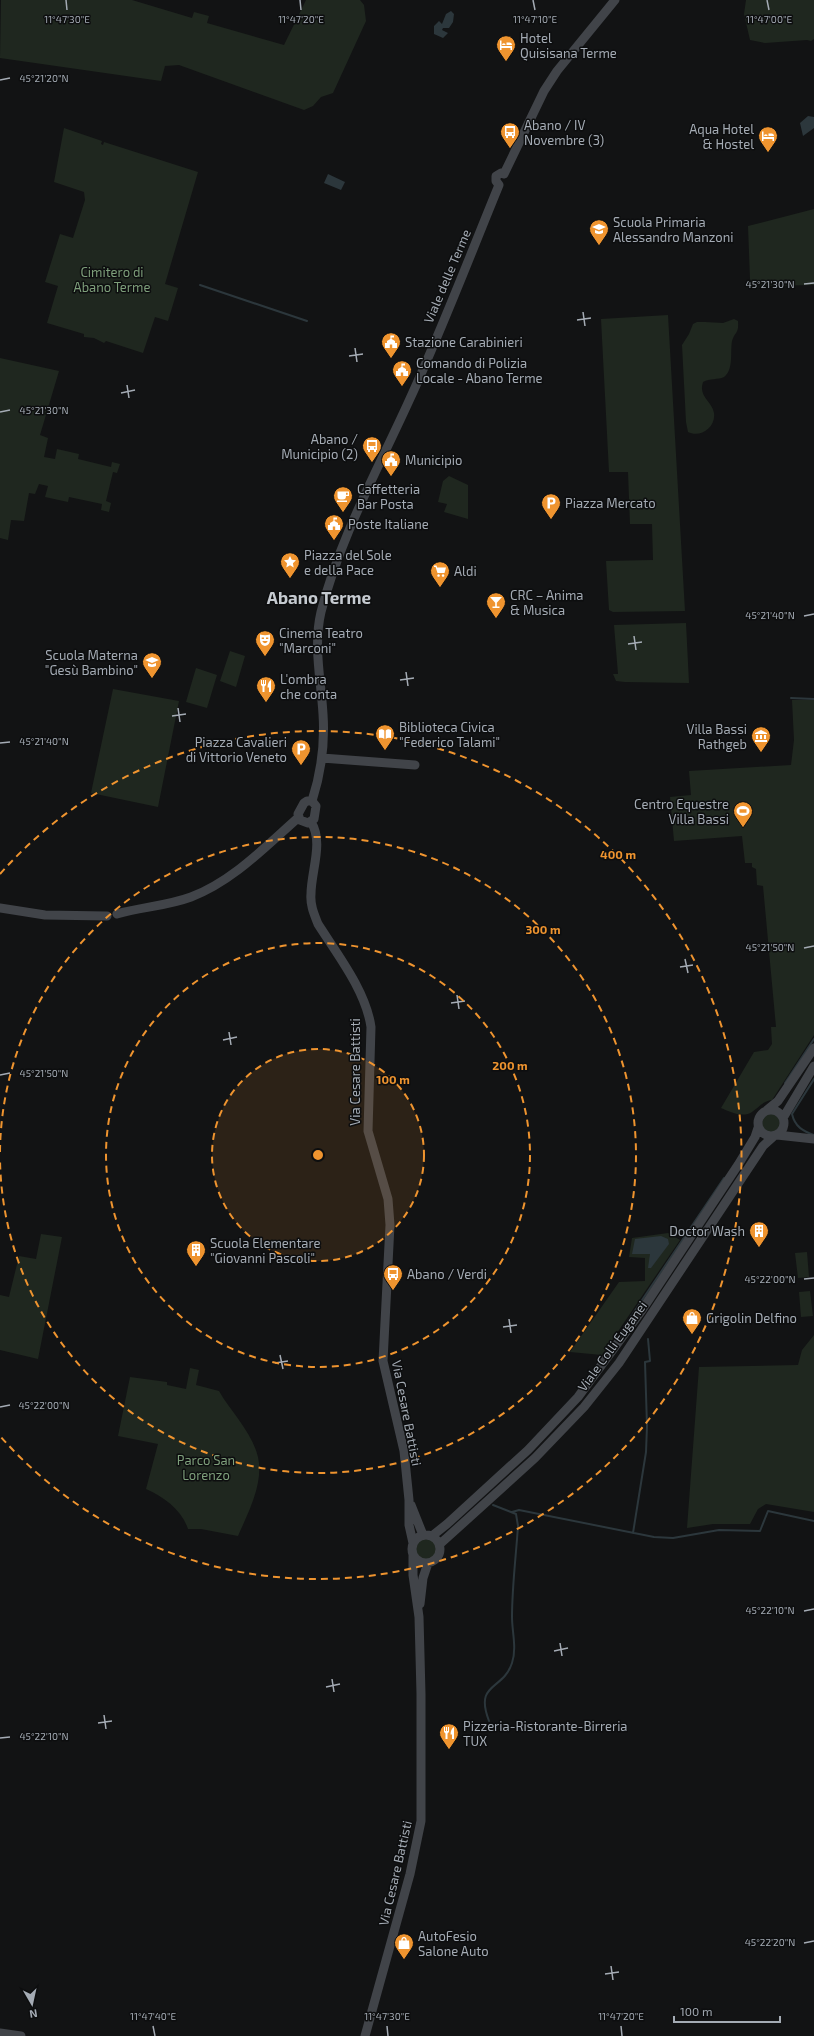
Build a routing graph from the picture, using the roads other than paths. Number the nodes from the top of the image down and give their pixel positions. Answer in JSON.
{"nodes":[{"id":1,"x":615,"y":0,"type":"edge"},
{"id":2,"x":322,"y":758,"type":"junction"},
{"id":3,"x":415,"y":765,"type":"dead end"},
{"id":4,"x":312,"y":801,"type":"junction"},
{"id":5,"x":299,"y":817,"type":"junction"},
{"id":6,"x":311,"y":822,"type":"junction"},
{"id":7,"x":0,"y":908,"type":"edge"},
{"id":8,"x":814,"y":1048,"type":"edge"},
{"id":9,"x":814,"y":1066,"type":"edge"},
{"id":10,"x":767,"y":1110,"type":"junction"},
{"id":11,"x":784,"y":1119,"type":"junction"},
{"id":12,"x":758,"y":1128,"type":"junction"},
{"id":13,"x":775,"y":1136,"type":"junction"},
{"id":14,"x":802,"y":1137,"type":"junction"},
{"id":15,"x":814,"y":1139,"type":"edge"},
{"id":16,"x":409,"y":1500,"type":"junction"},
{"id":17,"x":428,"y":1536,"type":"junction"},
{"id":18,"x":413,"y":1543,"type":"junction"},
{"id":19,"x":440,"y":1544,"type":"junction"},
{"id":20,"x":413,"y":1555,"type":"junction"},
{"id":21,"x":428,"y":1563,"type":"junction"},
{"id":22,"x":419,"y":1617,"type":"junction"},
{"id":23,"x":0,"y":2033,"type":"edge"},
{"id":24,"x":21,"y":2036,"type":"edge"},
{"id":25,"x":365,"y":2036,"type":"edge"}],
"edges":[{"from":1,"to":2,"type":"street","name":"Viale delle Terme"},
{"from":2,"to":3,"type":"street"},
{"from":2,"to":4,"type":"street","name":"Viale delle Terme"},
{"from":4,"to":5,"type":"street"},
{"from":4,"to":6,"type":"street"},
{"from":5,"to":6,"type":"street"},
{"from":5,"to":7,"type":"street"},
{"from":6,"to":16,"type":"street","name":"Via Cesare Battisti"},
{"from":8,"to":10,"type":"street","name":"Viale Colli Euganei"},
{"from":9,"to":11,"type":"street","name":"Viale Colli Euganei"},
{"from":10,"to":11,"type":"street"},
{"from":10,"to":12,"type":"street","name":"Viale Colli Euganei"},
{"from":11,"to":13,"type":"street","name":"Viale Colli Euganei"},
{"from":11,"to":14,"type":"street"},
{"from":12,"to":13,"type":"street"},
{"from":12,"to":17,"type":"street","name":"Viale Colli Euganei"},
{"from":13,"to":14,"type":"street"},
{"from":13,"to":19,"type":"street","name":"Viale Colli Euganei"},
{"from":14,"to":15,"type":"street"},
{"from":16,"to":17,"type":"street","name":"Via Cesare Battisti"},
{"from":16,"to":18,"type":"street","name":"Via Cesare Battisti"},
{"from":17,"to":18,"type":"street"},
{"from":17,"to":19,"type":"street","name":"Via Cesare Battisti"},
{"from":18,"to":20,"type":"street","name":"Via Cesare Battisti"},
{"from":19,"to":21,"type":"street","name":"Via Cesare Battisti"},
{"from":20,"to":21,"type":"street"},
{"from":20,"to":22,"type":"street","name":"Via Cesare Battisti"},
{"from":21,"to":22,"type":"street","name":"Via Cesare Battisti"},
{"from":22,"to":25,"type":"street","name":"Via Cesare Battisti"},
{"from":23,"to":24,"type":"street"}]}
